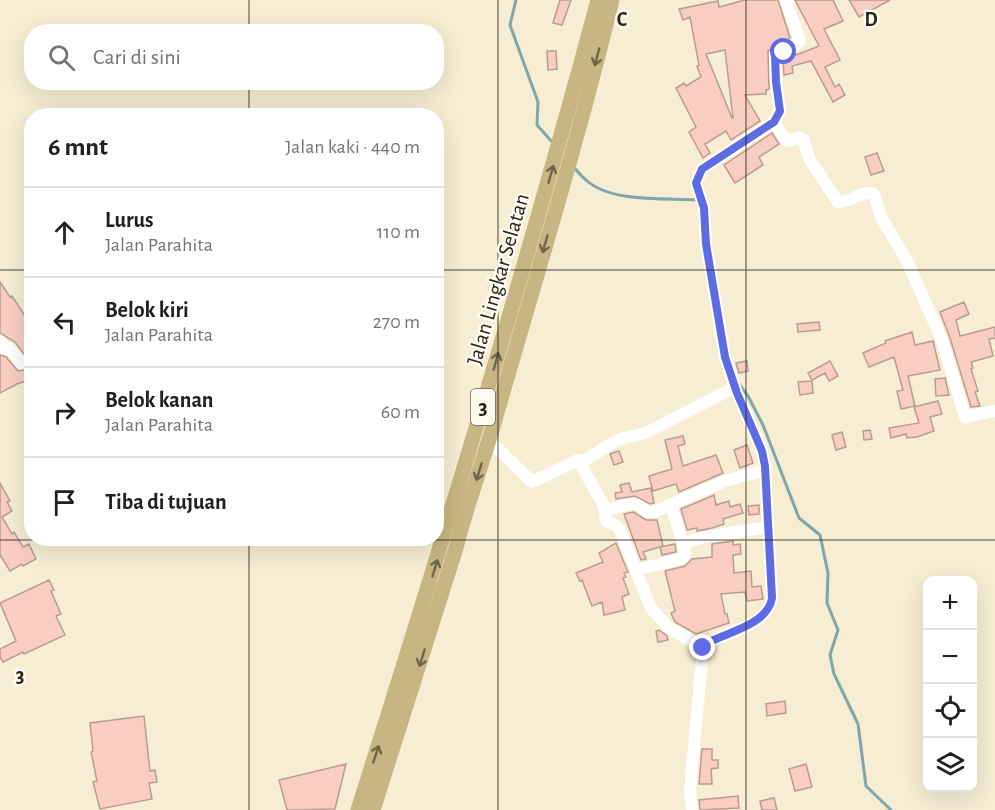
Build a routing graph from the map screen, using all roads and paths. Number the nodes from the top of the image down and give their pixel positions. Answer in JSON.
{"nodes":[{"id":1,"x":598,"y":0,"type":"edge"},
{"id":2,"x":612,"y":0,"type":"edge"},
{"id":3,"x":786,"y":0,"type":"edge"},
{"id":4,"x":774,"y":122,"type":"junction"},
{"id":5,"x":0,"y":341,"type":"edge"},
{"id":6,"x":24,"y":362,"type":"edge"},
{"id":7,"x":735,"y":387,"type":"junction"},
{"id":8,"x":995,"y":411,"type":"edge"},
{"id":9,"x":482,"y":437,"type":"junction"},
{"id":10,"x":581,"y":463,"type":"junction"},
{"id":11,"x":766,"y":470,"type":"junction"},
{"id":12,"x":604,"y":506,"type":"junction"},
{"id":13,"x":671,"y":506,"type":"junction"},
{"id":14,"x":768,"y":527,"type":"junction"},
{"id":15,"x":682,"y":543,"type":"junction"},
{"id":16,"x":636,"y":570,"type":"junction"},
{"id":17,"x":703,"y":648,"type":"junction"},
{"id":18,"x":358,"y":810,"type":"edge"},
{"id":19,"x":373,"y":810,"type":"edge"},
{"id":20,"x":692,"y":810,"type":"edge"}],
"edges":[{"from":9,"to":1,"type":"main road","name":"Jalan Lingkar Selatan","number":"3","one_way":true},
{"from":2,"to":9,"type":"main road","name":"Jalan Lingkar Selatan","number":"3","one_way":true},
{"from":3,"to":4,"type":"street"},
{"from":4,"to":7,"type":"street"},
{"from":4,"to":8,"type":"street"},
{"from":5,"to":6,"type":"street"},
{"from":7,"to":10,"type":"street"},
{"from":7,"to":11,"type":"street"},
{"from":9,"to":10,"type":"street"},
{"from":18,"to":9,"type":"main road","name":"Jalan Lingkar Selatan","number":"3","one_way":true},
{"from":9,"to":19,"type":"main road","name":"Jalan Lingkar Selatan","number":"3","one_way":true},
{"from":10,"to":12,"type":"street"},
{"from":11,"to":13,"type":"street"},
{"from":11,"to":14,"type":"street"},
{"from":12,"to":13,"type":"street"},
{"from":12,"to":16,"type":"street"},
{"from":13,"to":15,"type":"street"},
{"from":14,"to":15,"type":"street"},
{"from":14,"to":17,"type":"street"},
{"from":15,"to":16,"type":"street"},
{"from":16,"to":17,"type":"street"},
{"from":17,"to":20,"type":"street"}]}
